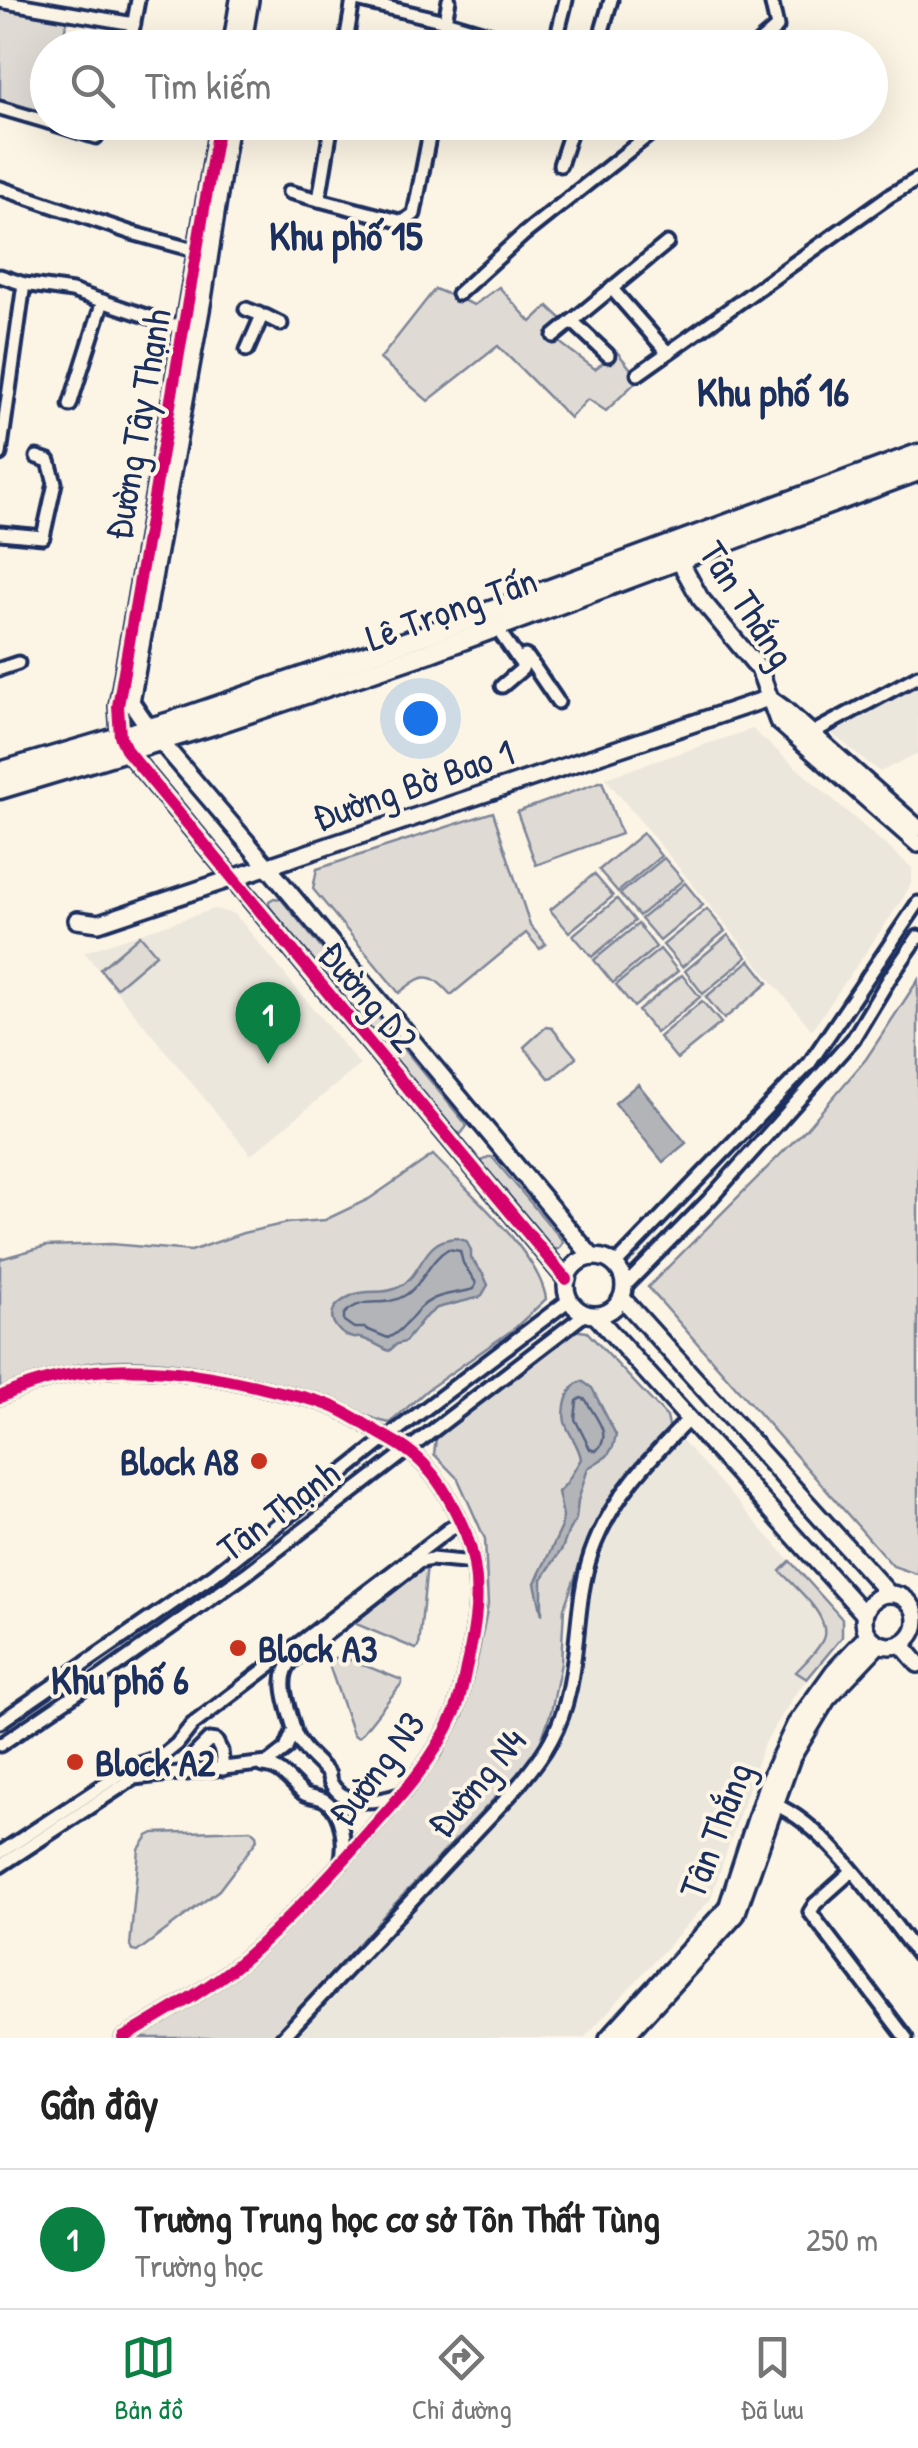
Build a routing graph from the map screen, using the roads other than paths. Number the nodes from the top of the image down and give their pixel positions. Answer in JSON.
{"nodes":[{"id":1,"x":138,"y":0,"type":"edge"},
{"id":2,"x":239,"y":0,"type":"edge"},
{"id":3,"x":250,"y":0,"type":"edge"},
{"id":4,"x":354,"y":0,"type":"edge"},
{"id":5,"x":449,"y":0,"type":"edge"},
{"id":6,"x":566,"y":0,"type":"edge"},
{"id":7,"x":611,"y":0,"type":"edge"},
{"id":8,"x":771,"y":0,"type":"edge"},
{"id":9,"x":0,"y":1,"type":"edge"},
{"id":10,"x":445,"y":21,"type":"junction"},
{"id":11,"x":134,"y":24,"type":"junction"},
{"id":12,"x":133,"y":30,"type":"edge"},
{"id":13,"x":234,"y":30,"type":"edge"},
{"id":14,"x":245,"y":30,"type":"edge"},
{"id":15,"x":348,"y":30,"type":"edge"},
{"id":16,"x":445,"y":30,"type":"edge"},
{"id":17,"x":475,"y":30,"type":"edge"},
{"id":18,"x":558,"y":30,"type":"edge"},
{"id":19,"x":603,"y":30,"type":"edge"},
{"id":20,"x":772,"y":30,"type":"edge"},
{"id":21,"x":0,"y":108,"type":"edge"},
{"id":22,"x":30,"y":117,"type":"edge"},
{"id":23,"x":217,"y":140,"type":"edge"},
{"id":24,"x":226,"y":140,"type":"edge"},
{"id":25,"x":329,"y":140,"type":"edge"},
{"id":26,"x":428,"y":140,"type":"edge"},
{"id":27,"x":568,"y":140,"type":"edge"},
{"id":28,"x":642,"y":140,"type":"edge"},
{"id":29,"x":560,"y":165,"type":"dead end"},
{"id":30,"x":918,"y":178,"type":"edge"},
{"id":31,"x":0,"y":188,"type":"edge"},
{"id":32,"x":289,"y":192,"type":"dead end"},
{"id":33,"x":318,"y":200,"type":"junction"},
{"id":34,"x":668,"y":243,"type":"dead end"},
{"id":35,"x":204,"y":253,"type":"junction"},
{"id":36,"x":0,"y":276,"type":"edge"},
{"id":37,"x":24,"y":284,"type":"junction"},
{"id":38,"x":612,"y":289,"type":"junction"},
{"id":39,"x":458,"y":294,"type":"dead end"},
{"id":40,"x":103,"y":301,"type":"junction"},
{"id":41,"x":246,"y":309,"type":"dead end"},
{"id":42,"x":261,"y":318,"type":"junction"},
{"id":43,"x":572,"y":322,"type":"junction"},
{"id":44,"x":280,"y":324,"type":"dead end"},
{"id":45,"x":185,"y":329,"type":"junction"},
{"id":46,"x":554,"y":336,"type":"dead end"},
{"id":47,"x":247,"y":350,"type":"dead end"},
{"id":48,"x":668,"y":352,"type":"junction"},
{"id":49,"x":608,"y":356,"type":"dead end"},
{"id":50,"x":638,"y":374,"type":"dead end"},
{"id":51,"x":70,"y":406,"type":"dead end"},
{"id":52,"x":0,"y":454,"type":"edge"},
{"id":53,"x":918,"y":454,"type":"edge"},
{"id":54,"x":37,"y":457,"type":"dead end"},
{"id":55,"x":918,"y":471,"type":"edge"},
{"id":56,"x":0,"y":533,"type":"edge"},
{"id":57,"x":675,"y":552,"type":"junction"},
{"id":58,"x":496,"y":627,"type":"junction"},
{"id":59,"x":518,"y":659,"type":"junction"},
{"id":60,"x":18,"y":663,"type":"dead end"},
{"id":61,"x":0,"y":669,"type":"edge"},
{"id":62,"x":918,"y":676,"type":"edge"},
{"id":63,"x":502,"y":686,"type":"dead end"},
{"id":64,"x":769,"y":698,"type":"junction"},
{"id":65,"x":558,"y":702,"type":"dead end"},
{"id":66,"x":154,"y":734,"type":"junction"},
{"id":67,"x":812,"y":734,"type":"junction"},
{"id":68,"x":123,"y":743,"type":"junction"},
{"id":69,"x":0,"y":772,"type":"edge"},
{"id":70,"x":0,"y":789,"type":"edge"},
{"id":71,"x":916,"y":824,"type":"edge"},
{"id":72,"x":918,"y":844,"type":"edge"},
{"id":73,"x":268,"y":868,"type":"junction"},
{"id":74,"x":234,"y":879,"type":"junction"},
{"id":75,"x":918,"y":902,"type":"edge"},
{"id":76,"x":77,"y":920,"type":"dead end"},
{"id":77,"x":918,"y":937,"type":"edge"},
{"id":78,"x":592,"y":1257,"type":"junction"},
{"id":79,"x":615,"y":1265,"type":"junction"},
{"id":80,"x":566,"y":1279,"type":"junction"},
{"id":81,"x":623,"y":1292,"type":"junction"},
{"id":82,"x":568,"y":1300,"type":"junction"},
{"id":83,"x":591,"y":1315,"type":"junction"},
{"id":84,"x":0,"y":1397,"type":"edge"},
{"id":85,"x":689,"y":1419,"type":"junction"},
{"id":86,"x":388,"y":1438,"type":"junction"},
{"id":87,"x":407,"y":1450,"type":"junction"},
{"id":88,"x":460,"y":1521,"type":"junction"},
{"id":89,"x":474,"y":1563,"type":"junction"},
{"id":90,"x":889,"y":1594,"type":"junction"},
{"id":91,"x":864,"y":1614,"type":"junction"},
{"id":92,"x":916,"y":1614,"type":"edge"},
{"id":93,"x":873,"y":1640,"type":"junction"},
{"id":94,"x":902,"y":1644,"type":"junction"},
{"id":95,"x":918,"y":1664,"type":"edge"},
{"id":96,"x":0,"y":1722,"type":"edge"},
{"id":97,"x":294,"y":1729,"type":"junction"},
{"id":98,"x":0,"y":1745,"type":"edge"},
{"id":99,"x":287,"y":1748,"type":"junction"},
{"id":100,"x":302,"y":1748,"type":"junction"},
{"id":101,"x":278,"y":1764,"type":"junction"},
{"id":102,"x":223,"y":1769,"type":"junction"},
{"id":103,"x":188,"y":1772,"type":"junction"},
{"id":104,"x":331,"y":1781,"type":"junction"},
{"id":105,"x":403,"y":1794,"type":"junction"},
{"id":106,"x":315,"y":1797,"type":"junction"},
{"id":107,"x":774,"y":1804,"type":"junction"},
{"id":108,"x":0,"y":1854,"type":"edge"},
{"id":109,"x":341,"y":1863,"type":"junction"},
{"id":110,"x":0,"y":1866,"type":"edge"},
{"id":111,"x":852,"y":1872,"type":"junction"},
{"id":112,"x":918,"y":1954,"type":"edge"},
{"id":113,"x":123,"y":2038,"type":"edge"},
{"id":114,"x":282,"y":2038,"type":"edge"},
{"id":115,"x":608,"y":2038,"type":"edge"},
{"id":116,"x":624,"y":2038,"type":"edge"},
{"id":117,"x":906,"y":2038,"type":"edge"}],
"edges":[{"from":1,"to":11,"type":"street"},
{"from":2,"to":13,"type":"street"},
{"from":3,"to":14,"type":"street"},
{"from":4,"to":10,"type":"street"},
{"from":4,"to":15,"type":"street"},
{"from":5,"to":10,"type":"street"},
{"from":6,"to":18,"type":"street"},
{"from":7,"to":19,"type":"street"},
{"from":8,"to":20,"type":"street"},
{"from":9,"to":11,"type":"street"},
{"from":10,"to":16,"type":"street"},
{"from":10,"to":17,"type":"street"},
{"from":11,"to":12,"type":"street"},
{"from":21,"to":22,"type":"street"},
{"from":23,"to":35,"type":"street","name":"Đường Tây Thạnh"},
{"from":24,"to":35,"type":"street","name":"Đường Tây Thạnh"},
{"from":25,"to":33,"type":"street"},
{"from":26,"to":33,"type":"street"},
{"from":27,"to":29,"type":"street"},
{"from":28,"to":39,"type":"street"},
{"from":30,"to":48,"type":"street"},
{"from":31,"to":35,"type":"street"},
{"from":32,"to":33,"type":"street"},
{"from":34,"to":38,"type":"street"},
{"from":35,"to":45,"type":"street","name":"Đường Tây Thạnh"},
{"from":35,"to":66,"type":"street","name":"Đường Tây Thạnh"},
{"from":36,"to":37,"type":"street"},
{"from":37,"to":40,"type":"street"},
{"from":37,"to":52,"type":"street"},
{"from":38,"to":43,"type":"street"},
{"from":38,"to":48,"type":"street"},
{"from":40,"to":45,"type":"street"},
{"from":40,"to":51,"type":"street"},
{"from":41,"to":42,"type":"street"},
{"from":42,"to":44,"type":"street"},
{"from":42,"to":47,"type":"street"},
{"from":43,"to":46,"type":"street"},
{"from":43,"to":49,"type":"street"},
{"from":45,"to":68,"type":"street","name":"Đường Tây Thạnh"},
{"from":48,"to":50,"type":"street"},
{"from":53,"to":57,"type":"main road","name":"Lê Trọng Tấn"},
{"from":54,"to":56,"type":"street"},
{"from":55,"to":57,"type":"main road","name":"Lê Trọng Tấn"},
{"from":57,"to":58,"type":"main road","name":"Lê Trọng Tấn"},
{"from":57,"to":64,"type":"street","name":"Tân Thắng"},
{"from":57,"to":66,"type":"main road","name":"Lê Trọng Tấn"},
{"from":58,"to":59,"type":"street"},
{"from":58,"to":66,"type":"main road","name":"Lê Trọng Tấn"},
{"from":59,"to":63,"type":"street"},
{"from":59,"to":65,"type":"street"},
{"from":60,"to":61,"type":"street"},
{"from":62,"to":67,"type":"street"},
{"from":64,"to":67,"type":"street","name":"Tân Thắng"},
{"from":64,"to":72,"type":"street","name":"Tân Thắng"},
{"from":64,"to":73,"type":"street","name":"Đường Bờ Bao 1"},
{"from":66,"to":68,"type":"main road","name":"Lê Trọng Tấn"},
{"from":66,"to":73,"type":"street","name":"Đường D2"},
{"from":67,"to":71,"type":"street","name":"Tân Thắng"},
{"from":68,"to":69,"type":"main road","name":"Lê Trọng Tấn"},
{"from":68,"to":70,"type":"main road","name":"Lê Trọng Tấn"},
{"from":68,"to":74,"type":"street","name":"Đường D2"},
{"from":73,"to":74,"type":"street","name":"Đường Bờ Bao 1"},
{"from":73,"to":78,"type":"street","name":"Đường D2"},
{"from":74,"to":76,"type":"street","name":"Đường Bờ Bao 1"},
{"from":74,"to":80,"type":"street","name":"Đường D2"},
{"from":75,"to":79,"type":"street"},
{"from":77,"to":81,"type":"street"},
{"from":78,"to":79,"type":"street"},
{"from":78,"to":80,"type":"street"},
{"from":79,"to":81,"type":"street"},
{"from":80,"to":82,"type":"street"},
{"from":81,"to":83,"type":"street"},
{"from":81,"to":90,"type":"street"},
{"from":82,"to":83,"type":"street"},
{"from":82,"to":86,"type":"street","name":"Tân Thạnh"},
{"from":83,"to":85,"type":"street"},
{"from":83,"to":87,"type":"street","name":"Tân Thạnh"},
{"from":84,"to":86,"type":"street","name":"Đường N3"},
{"from":85,"to":91,"type":"street"},
{"from":85,"to":114,"type":"street","name":"Đường N4"},
{"from":86,"to":87,"type":"street","name":"Đường N3"},
{"from":86,"to":96,"type":"street","name":"Tân Thạnh"},
{"from":87,"to":88,"type":"street","name":"Đường N3"},
{"from":87,"to":98,"type":"street","name":"Tân Thạnh"},
{"from":88,"to":89,"type":"street","name":"Đường N3"},
{"from":88,"to":108,"type":"street"},
{"from":89,"to":97,"type":"street"},
{"from":89,"to":105,"type":"street","name":"Đường N3"},
{"from":90,"to":91,"type":"street"},
{"from":90,"to":92,"type":"street"},
{"from":91,"to":93,"type":"street"},
{"from":92,"to":94,"type":"street"},
{"from":93,"to":94,"type":"street"},
{"from":93,"to":107,"type":"street","name":"Tân Thắng"},
{"from":93,"to":115,"type":"street","name":"Tân Thắng"},
{"from":94,"to":95,"type":"street"},
{"from":97,"to":99,"type":"street"},
{"from":97,"to":100,"type":"street"},
{"from":99,"to":100,"type":"street"},
{"from":99,"to":101,"type":"street"},
{"from":100,"to":104,"type":"street"},
{"from":101,"to":102,"type":"street"},
{"from":101,"to":106,"type":"street"},
{"from":102,"to":103,"type":"street"},
{"from":102,"to":103,"type":"street"},
{"from":103,"to":110,"type":"street"},
{"from":104,"to":105,"type":"street"},
{"from":104,"to":106,"type":"street"},
{"from":105,"to":109,"type":"street","name":"Đường N3"},
{"from":106,"to":109,"type":"street"},
{"from":107,"to":111,"type":"street"},
{"from":107,"to":116,"type":"street","name":"Tân Thắng"},
{"from":109,"to":113,"type":"street","name":"Đường N3"},
{"from":111,"to":112,"type":"street"},
{"from":111,"to":117,"type":"street"}]}
